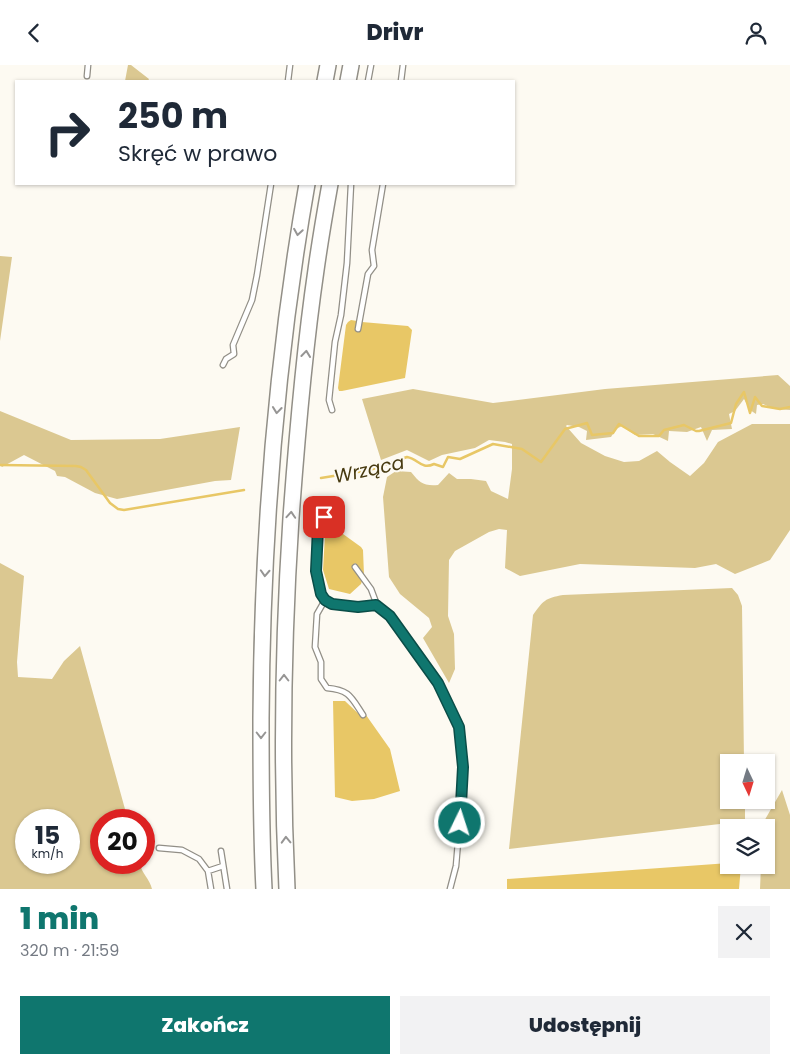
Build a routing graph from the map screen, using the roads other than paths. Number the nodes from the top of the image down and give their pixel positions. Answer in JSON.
{"nodes":[{"id":1,"x":88,"y":65,"type":"edge"},
{"id":2,"x":290,"y":65,"type":"edge"},
{"id":3,"x":328,"y":65,"type":"edge"},
{"id":4,"x":352,"y":65,"type":"edge"},
{"id":5,"x":372,"y":65,"type":"edge"},
{"id":6,"x":403,"y":65,"type":"edge"},
{"id":7,"x":87,"y":76,"type":"dead end"},
{"id":8,"x":288,"y":80,"type":"edge"},
{"id":9,"x":324,"y":80,"type":"edge"},
{"id":10,"x":348,"y":80,"type":"edge"},
{"id":11,"x":368,"y":80,"type":"edge"},
{"id":12,"x":401,"y":80,"type":"edge"},
{"id":13,"x":272,"y":185,"type":"edge"},
{"id":14,"x":306,"y":185,"type":"edge"},
{"id":15,"x":330,"y":185,"type":"edge"},
{"id":16,"x":351,"y":185,"type":"edge"},
{"id":17,"x":383,"y":185,"type":"edge"},
{"id":18,"x":358,"y":329,"type":"dead end"},
{"id":19,"x":223,"y":365,"type":"dead end"},
{"id":20,"x":332,"y":409,"type":"dead end"},
{"id":21,"x":324,"y":517,"type":"dead end"},
{"id":22,"x":355,"y":567,"type":"dead end"},
{"id":23,"x":325,"y":600,"type":"junction"},
{"id":24,"x":376,"y":605,"type":"junction"},
{"id":25,"x":362,"y":715,"type":"dead end"},
{"id":26,"x":159,"y":848,"type":"dead end"},
{"id":27,"x":221,"y":851,"type":"dead end"},
{"id":28,"x":223,"y":866,"type":"junction"},
{"id":29,"x":208,"y":871,"type":"junction"},
{"id":30,"x":211,"y":889,"type":"edge"},
{"id":31,"x":227,"y":889,"type":"edge"},
{"id":32,"x":264,"y":889,"type":"edge"},
{"id":33,"x":287,"y":889,"type":"edge"},
{"id":34,"x":450,"y":889,"type":"edge"}],
"edges":[{"from":1,"to":7,"type":"lane"},
{"from":2,"to":8,"type":"lane"},
{"from":3,"to":9,"type":"highway"},
{"from":4,"to":10,"type":"highway"},
{"from":5,"to":11,"type":"lane"},
{"from":6,"to":12,"type":"lane"},
{"from":13,"to":19,"type":"lane"},
{"from":14,"to":32,"type":"highway","one_way":true},
{"from":33,"to":15,"type":"highway","one_way":true},
{"from":16,"to":20,"type":"lane"},
{"from":17,"to":18,"type":"lane"},
{"from":21,"to":23,"type":"lane"},
{"from":22,"to":24,"type":"lane"},
{"from":23,"to":24,"type":"lane"},
{"from":23,"to":25,"type":"lane"},
{"from":24,"to":34,"type":"lane"},
{"from":26,"to":29,"type":"lane"},
{"from":27,"to":28,"type":"lane"},
{"from":28,"to":29,"type":"lane"},
{"from":28,"to":31,"type":"lane"},
{"from":29,"to":30,"type":"lane"}]}
